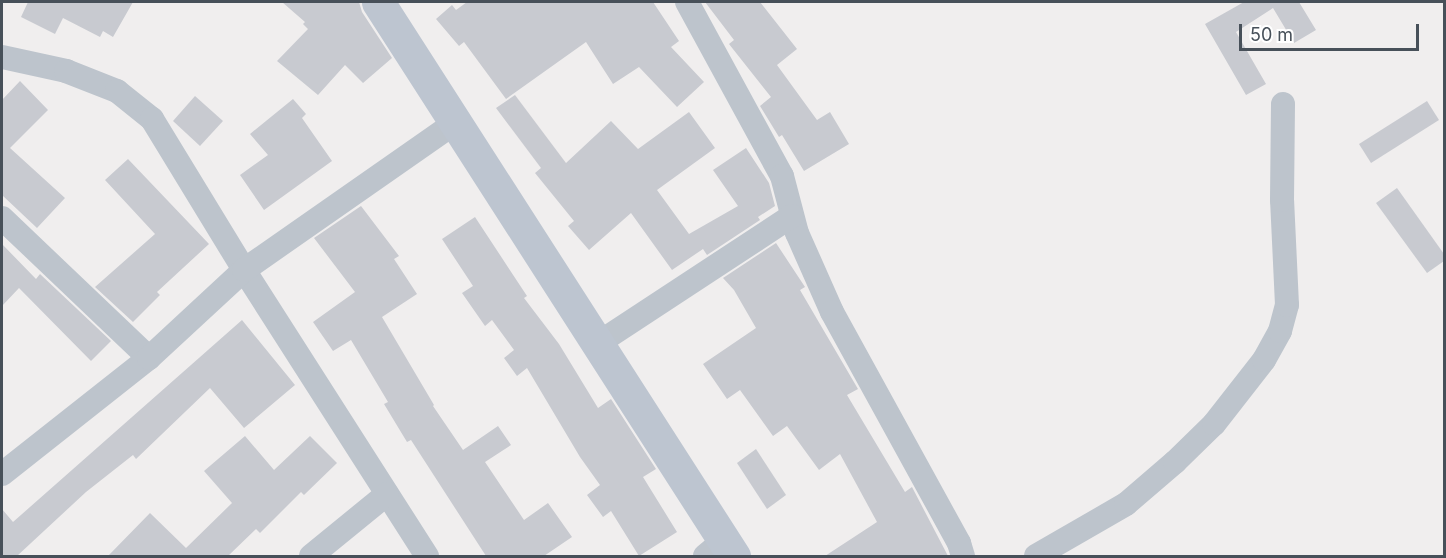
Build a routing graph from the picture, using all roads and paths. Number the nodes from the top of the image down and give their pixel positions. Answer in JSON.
{"nodes":[{"id":1,"x":378,"y":2,"type":"edge"},
{"id":2,"x":687,"y":2,"type":"edge"},
{"id":3,"x":2,"y":57,"type":"edge"},
{"id":4,"x":1283,"y":104,"type":"dead end"},
{"id":5,"x":455,"y":123,"type":"junction"},
{"id":6,"x":792,"y":216,"type":"junction"},
{"id":7,"x":2,"y":218,"type":"edge"},
{"id":8,"x":244,"y":270,"type":"junction"},
{"id":9,"x":597,"y":344,"type":"junction"},
{"id":10,"x":149,"y":358,"type":"junction"},
{"id":11,"x":2,"y":474,"type":"edge"},
{"id":12,"x":387,"y":494,"type":"junction"},
{"id":13,"x":721,"y":551,"type":"edge"},
{"id":14,"x":311,"y":556,"type":"edge"},
{"id":15,"x":427,"y":556,"type":"edge"},
{"id":16,"x":963,"y":556,"type":"edge"},
{"id":17,"x":1036,"y":556,"type":"edge"}],
"edges":[{"from":1,"to":5,"type":"street"},
{"from":2,"to":6,"type":"street"},
{"from":3,"to":8,"type":"street"},
{"from":4,"to":17,"type":"street"},
{"from":5,"to":8,"type":"street"},
{"from":5,"to":9,"type":"street"},
{"from":6,"to":9,"type":"street"},
{"from":6,"to":16,"type":"street"},
{"from":7,"to":10,"type":"street"},
{"from":8,"to":10,"type":"street"},
{"from":8,"to":12,"type":"street"},
{"from":9,"to":13,"type":"street"},
{"from":10,"to":11,"type":"street"},
{"from":12,"to":14,"type":"street"},
{"from":12,"to":15,"type":"street"}]}
